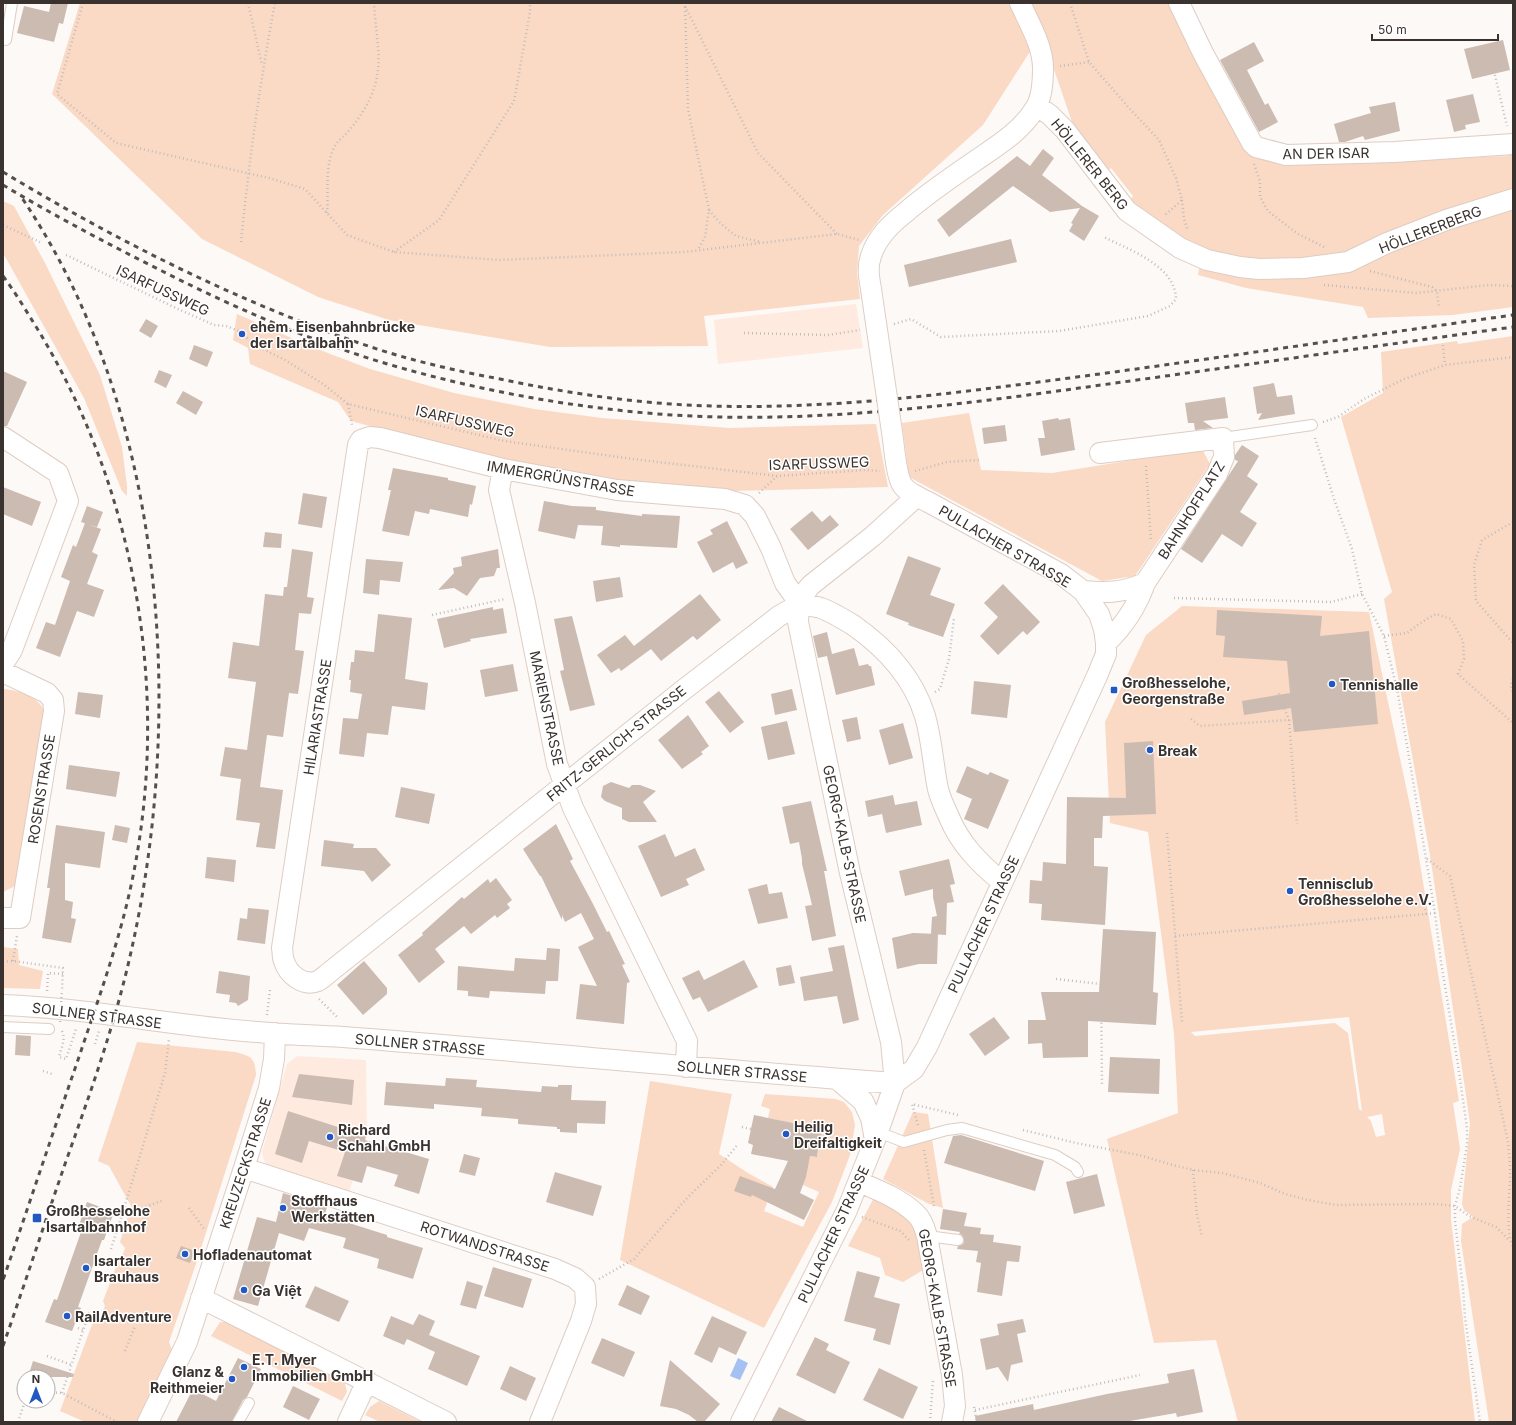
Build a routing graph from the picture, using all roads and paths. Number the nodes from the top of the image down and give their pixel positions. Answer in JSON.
{"nodes":[{"id":1,"x":12,"y":3,"type":"edge"},
{"id":2,"x":83,"y":3,"type":"edge"},
{"id":3,"x":248,"y":3,"type":"edge"},
{"id":4,"x":275,"y":3,"type":"edge"},
{"id":5,"x":374,"y":3,"type":"edge"},
{"id":6,"x":530,"y":3,"type":"edge"},
{"id":7,"x":1020,"y":3,"type":"edge"},
{"id":8,"x":1070,"y":3,"type":"edge"},
{"id":9,"x":1179,"y":3,"type":"edge"},
{"id":10,"x":685,"y":5,"type":"edge"},
{"id":11,"x":6,"y":40,"type":"dead end"},
{"id":12,"x":1089,"y":62,"type":"junction"},
{"id":13,"x":263,"y":68,"type":"junction"},
{"id":14,"x":1043,"y":68,"type":"junction"},
{"id":15,"x":1494,"y":71,"type":"dead end"},
{"id":16,"x":1037,"y":106,"type":"junction"},
{"id":17,"x":1512,"y":144,"type":"edge"},
{"id":18,"x":1253,"y":161,"type":"dead end"},
{"id":19,"x":248,"y":174,"type":"junction"},
{"id":20,"x":1513,"y":199,"type":"edge"},
{"id":21,"x":709,"y":210,"type":"junction"},
{"id":22,"x":326,"y":213,"type":"junction"},
{"id":23,"x":3,"y":225,"type":"edge"},
{"id":24,"x":1151,"y":229,"type":"junction"},
{"id":25,"x":837,"y":234,"type":"junction"},
{"id":26,"x":1104,"y":237,"type":"dead end"},
{"id":27,"x":40,"y":242,"type":"dead end"},
{"id":28,"x":241,"y":242,"type":"dead end"},
{"id":29,"x":765,"y":242,"type":"junction"},
{"id":30,"x":876,"y":245,"type":"junction"},
{"id":31,"x":1325,"y":247,"type":"dead end"},
{"id":32,"x":698,"y":250,"type":"junction"},
{"id":33,"x":394,"y":252,"type":"junction"},
{"id":34,"x":66,"y":255,"type":"dead end"},
{"id":35,"x":1356,"y":266,"type":"junction"},
{"id":36,"x":1323,"y":284,"type":"dead end"},
{"id":37,"x":1513,"y":286,"type":"edge"},
{"id":38,"x":1437,"y":291,"type":"junction"},
{"id":39,"x":1439,"y":308,"type":"dead end"},
{"id":40,"x":893,"y":324,"type":"dead end"},
{"id":41,"x":862,"y":330,"type":"dead end"},
{"id":42,"x":744,"y":333,"type":"dead end"},
{"id":43,"x":1443,"y":344,"type":"dead end"},
{"id":44,"x":1513,"y":357,"type":"edge"},
{"id":45,"x":1445,"y":365,"type":"junction"},
{"id":46,"x":1312,"y":425,"type":"junction"},
{"id":47,"x":3,"y":437,"type":"edge"},
{"id":48,"x":1223,"y":438,"type":"junction"},
{"id":49,"x":361,"y":440,"type":"joint"},
{"id":50,"x":1144,"y":448,"type":"junction"},
{"id":51,"x":1100,"y":454,"type":"dead end"},
{"id":52,"x":979,"y":460,"type":"dead end"},
{"id":53,"x":503,"y":469,"type":"junction"},
{"id":54,"x":898,"y":473,"type":"junction"},
{"id":55,"x":777,"y":476,"type":"junction"},
{"id":56,"x":917,"y":496,"type":"junction"},
{"id":57,"x":745,"y":505,"type":"junction"},
{"id":58,"x":1513,"y":522,"type":"edge"},
{"id":59,"x":1152,"y":545,"type":"dead end"},
{"id":60,"x":1145,"y":583,"type":"junction"},
{"id":61,"x":1083,"y":591,"type":"junction"},
{"id":62,"x":1362,"y":594,"type":"junction"},
{"id":63,"x":524,"y":596,"type":"junction"},
{"id":64,"x":1174,"y":598,"type":"dead end"},
{"id":65,"x":800,"y":604,"type":"junction"},
{"id":66,"x":432,"y":615,"type":"dead end"},
{"id":67,"x":954,"y":618,"type":"dead end"},
{"id":68,"x":1384,"y":636,"type":"junction"},
{"id":69,"x":1106,"y":643,"type":"junction"},
{"id":70,"x":1513,"y":643,"type":"edge"},
{"id":71,"x":3,"y":664,"type":"edge"},
{"id":72,"x":3,"y":672,"type":"edge"},
{"id":73,"x":1513,"y":679,"type":"edge"},
{"id":74,"x":1278,"y":692,"type":"dead end"},
{"id":75,"x":1513,"y":694,"type":"edge"},
{"id":76,"x":920,"y":703,"type":"junction"},
{"id":77,"x":1190,"y":719,"type":"dead end"},
{"id":78,"x":1289,"y":720,"type":"junction"},
{"id":79,"x":1513,"y":723,"type":"edge"},
{"id":80,"x":564,"y":785,"type":"junction"},
{"id":81,"x":1297,"y":824,"type":"dead end"},
{"id":82,"x":1167,"y":832,"type":"dead end"},
{"id":83,"x":1426,"y":859,"type":"junction"},
{"id":84,"x":1002,"y":882,"type":"junction"},
{"id":85,"x":1418,"y":900,"type":"dead end"},
{"id":86,"x":1435,"y":913,"type":"junction"},
{"id":87,"x":1426,"y":914,"type":"junction"},
{"id":88,"x":11,"y":918,"type":"edge"},
{"id":89,"x":1175,"y":936,"type":"junction"},
{"id":90,"x":13,"y":961,"type":"junction"},
{"id":91,"x":3,"y":962,"type":"edge"},
{"id":92,"x":63,"y":974,"type":"junction"},
{"id":93,"x":1056,"y":979,"type":"dead end"},
{"id":94,"x":47,"y":989,"type":"dead end"},
{"id":95,"x":270,"y":990,"type":"dead end"},
{"id":96,"x":313,"y":990,"type":"junction"},
{"id":97,"x":3,"y":1005,"type":"edge"},
{"id":98,"x":267,"y":1015,"type":"dead end"},
{"id":99,"x":60,"y":1022,"type":"dead end"},
{"id":100,"x":342,"y":1022,"type":"dead end"},
{"id":101,"x":1182,"y":1022,"type":"dead end"},
{"id":102,"x":3,"y":1027,"type":"edge"},
{"id":103,"x":60,"y":1028,"type":"dead end"},
{"id":104,"x":49,"y":1029,"type":"dead end"},
{"id":105,"x":100,"y":1029,"type":"dead end"},
{"id":106,"x":75,"y":1032,"type":"dead end"},
{"id":107,"x":275,"y":1033,"type":"junction"},
{"id":108,"x":95,"y":1044,"type":"dead end"},
{"id":109,"x":169,"y":1045,"type":"dead end"},
{"id":110,"x":686,"y":1067,"type":"junction"},
{"id":111,"x":43,"y":1071,"type":"dead end"},
{"id":112,"x":52,"y":1074,"type":"dead end"},
{"id":113,"x":837,"y":1079,"type":"junction"},
{"id":114,"x":895,"y":1083,"type":"junction"},
{"id":115,"x":1102,"y":1086,"type":"dead end"},
{"id":116,"x":742,"y":1127,"type":"dead end"},
{"id":117,"x":751,"y":1130,"type":"dead end"},
{"id":118,"x":876,"y":1136,"type":"junction"},
{"id":119,"x":738,"y":1144,"type":"dead end"},
{"id":120,"x":1107,"y":1148,"type":"dead end"},
{"id":121,"x":244,"y":1168,"type":"junction"},
{"id":122,"x":1193,"y":1170,"type":"junction"},
{"id":123,"x":1078,"y":1172,"type":"dead end"},
{"id":124,"x":859,"y":1182,"type":"junction"},
{"id":125,"x":164,"y":1200,"type":"dead end"},
{"id":126,"x":1455,"y":1206,"type":"junction"},
{"id":127,"x":189,"y":1208,"type":"dead end"},
{"id":128,"x":847,"y":1210,"type":"junction"},
{"id":129,"x":122,"y":1215,"type":"junction"},
{"id":130,"x":207,"y":1233,"type":"dead end"},
{"id":131,"x":1202,"y":1237,"type":"dead end"},
{"id":132,"x":958,"y":1240,"type":"dead end"},
{"id":133,"x":919,"y":1241,"type":"junction"},
{"id":134,"x":1510,"y":1241,"type":"junction"},
{"id":135,"x":1513,"y":1246,"type":"edge"},
{"id":136,"x":111,"y":1248,"type":"dead end"},
{"id":137,"x":617,"y":1270,"type":"dead end"},
{"id":138,"x":201,"y":1298,"type":"junction"},
{"id":139,"x":90,"y":1310,"type":"dead end"},
{"id":140,"x":135,"y":1326,"type":"dead end"},
{"id":141,"x":78,"y":1328,"type":"dead end"},
{"id":142,"x":83,"y":1330,"type":"junction"},
{"id":143,"x":125,"y":1351,"type":"dead end"},
{"id":144,"x":47,"y":1356,"type":"dead end"},
{"id":145,"x":72,"y":1365,"type":"junction"},
{"id":146,"x":1140,"y":1375,"type":"dead end"},
{"id":147,"x":933,"y":1378,"type":"dead end"},
{"id":148,"x":367,"y":1381,"type":"junction"},
{"id":149,"x":56,"y":1393,"type":"edge"},
{"id":150,"x":62,"y":1393,"type":"junction"},
{"id":151,"x":249,"y":1403,"type":"dead end"},
{"id":152,"x":22,"y":1409,"type":"edge"},
{"id":153,"x":975,"y":1410,"type":"dead end"},
{"id":154,"x":18,"y":1422,"type":"edge"},
{"id":155,"x":117,"y":1422,"type":"edge"},
{"id":156,"x":148,"y":1422,"type":"edge"},
{"id":157,"x":238,"y":1422,"type":"edge"},
{"id":158,"x":348,"y":1422,"type":"edge"},
{"id":159,"x":446,"y":1422,"type":"edge"},
{"id":160,"x":540,"y":1422,"type":"edge"},
{"id":161,"x":741,"y":1422,"type":"edge"},
{"id":162,"x":930,"y":1422,"type":"edge"},
{"id":163,"x":952,"y":1422,"type":"edge"},
{"id":164,"x":1480,"y":1422,"type":"edge"}],
"edges":[{"from":1,"to":11,"type":"lane"},
{"from":2,"to":19,"type":"path"},
{"from":3,"to":13,"type":"path"},
{"from":4,"to":13,"type":"path"},
{"from":5,"to":22,"type":"path"},
{"from":6,"to":33,"type":"path"},
{"from":7,"to":14,"type":"street"},
{"from":8,"to":12,"type":"path"},
{"from":9,"to":17,"type":"street","name":"AN DER ISAR"},
{"from":10,"to":21,"type":"path"},
{"from":10,"to":25,"type":"path"},
{"from":12,"to":14,"type":"path"},
{"from":12,"to":24,"type":"path"},
{"from":13,"to":19,"type":"path"},
{"from":14,"to":16,"type":"street"},
{"from":15,"to":17,"type":"path"},
{"from":16,"to":24,"type":"street","name":"HÖLLERER BERG"},
{"from":16,"to":30,"type":"street"},
{"from":18,"to":31,"type":"path"},
{"from":19,"to":22,"type":"path"},
{"from":19,"to":28,"type":"path"},
{"from":20,"to":35,"type":"street","name":"HÖLLERERBERG"},
{"from":21,"to":29,"type":"path"},
{"from":21,"to":32,"type":"path"},
{"from":22,"to":33,"type":"path"},
{"from":23,"to":27,"type":"path"},
{"from":24,"to":35,"type":"street","name":"HÖLLERER BERG"},
{"from":25,"to":29,"type":"path"},
{"from":25,"to":30,"type":"path"},
{"from":26,"to":40,"type":"path"},
{"from":29,"to":32,"type":"path"},
{"from":30,"to":54,"type":"street","bridge":true},
{"from":32,"to":33,"type":"path"},
{"from":34,"to":55,"type":"path","name":"ISARFUSSWEG"},
{"from":35,"to":38,"type":"path"},
{"from":36,"to":38,"type":"path"},
{"from":37,"to":38,"type":"path"},
{"from":38,"to":39,"type":"path"},
{"from":41,"to":42,"type":"path"},
{"from":43,"to":45,"type":"path"},
{"from":44,"to":45,"type":"path"},
{"from":45,"to":46,"type":"path"},
{"from":46,"to":48,"type":"lane"},
{"from":46,"to":62,"type":"path"},
{"from":47,"to":71,"type":"street"},
{"from":48,"to":50,"type":"street","name":"BAHNHOFPLATZ"},
{"from":48,"to":60,"type":"street","name":"BAHNHOFPLATZ"},
{"from":49,"to":53,"type":"street","name":"IMMERGRÜNSTRASSE"},
{"from":49,"to":96,"type":"street","name":"HILARIASTRASSE"},
{"from":50,"to":51,"type":"street","name":"BAHNHOFPLATZ"},
{"from":50,"to":59,"type":"path"},
{"from":52,"to":54,"type":"path","name":"ISARFUSSWEG"},
{"from":53,"to":57,"type":"street","name":"IMMERGRÜNSTRASSE"},
{"from":53,"to":63,"type":"street","name":"MARIENSTRASSE"},
{"from":54,"to":55,"type":"path","name":"ISARFUSSWEG"},
{"from":54,"to":56,"type":"street","name":"PULLACHER STRASSE"},
{"from":55,"to":57,"type":"path"},
{"from":56,"to":61,"type":"street","name":"PULLACHER STRASSE"},
{"from":56,"to":65,"type":"street"},
{"from":57,"to":65,"type":"street"},
{"from":58,"to":70,"type":"path"},
{"from":60,"to":61,"type":"street"},
{"from":60,"to":69,"type":"street","name":"BAHNHOFPLATZ"},
{"from":61,"to":69,"type":"street","name":"PULLACHER STRASSE"},
{"from":62,"to":64,"type":"path"},
{"from":62,"to":68,"type":"path"},
{"from":63,"to":66,"type":"path"},
{"from":63,"to":80,"type":"street","name":"MARIENSTRASSE"},
{"from":65,"to":76,"type":"street"},
{"from":65,"to":80,"type":"street","name":"FRITZ-GERLICH-STRASSE"},
{"from":65,"to":114,"type":"street","name":"GEORG-KALB-STRASSE"},
{"from":67,"to":76,"type":"path"},
{"from":68,"to":79,"type":"path"},
{"from":68,"to":83,"type":"path"},
{"from":69,"to":84,"type":"street","name":"PULLACHER STRASSE"},
{"from":72,"to":88,"type":"street","name":"ROSENSTRASSE"},
{"from":73,"to":75,"type":"path"},
{"from":74,"to":78,"type":"path"},
{"from":76,"to":84,"type":"street"},
{"from":77,"to":78,"type":"path"},
{"from":78,"to":81,"type":"path"},
{"from":80,"to":96,"type":"street","name":"FRITZ-GERLICH-STRASSE"},
{"from":80,"to":110,"type":"street","name":"MARIENSTRASSE"},
{"from":82,"to":89,"type":"path"},
{"from":83,"to":86,"type":"path"},
{"from":83,"to":134,"type":"path"},
{"from":84,"to":114,"type":"street","name":"PULLACHER STRASSE"},
{"from":85,"to":87,"type":"path"},
{"from":86,"to":87,"type":"path"},
{"from":86,"to":126,"type":"path"},
{"from":87,"to":89,"type":"path"},
{"from":88,"to":90,"type":"path"},
{"from":89,"to":101,"type":"path"},
{"from":90,"to":91,"type":"path"},
{"from":90,"to":92,"type":"path"},
{"from":92,"to":94,"type":"path"},
{"from":92,"to":99,"type":"path","bridge":true},
{"from":93,"to":115,"type":"path"},
{"from":95,"to":98,"type":"path"},
{"from":96,"to":100,"type":"path"},
{"from":97,"to":107,"type":"street","name":"SOLLNER STRASSE"},
{"from":102,"to":104,"type":"lane"},
{"from":103,"to":106,"type":"path"},
{"from":105,"to":108,"type":"path"},
{"from":107,"to":110,"type":"street","name":"SOLLNER STRASSE"},
{"from":107,"to":121,"type":"street","name":"KREUZECKSTRASSE"},
{"from":109,"to":129,"type":"path"},
{"from":110,"to":113,"type":"street","name":"SOLLNER STRASSE"},
{"from":111,"to":112,"type":"path"},
{"from":113,"to":114,"type":"street","name":"SOLLNER STRASSE"},
{"from":113,"to":118,"type":"street"},
{"from":114,"to":118,"type":"street","name":"PULLACHER STRASSE"},
{"from":116,"to":117,"type":"path"},
{"from":118,"to":123,"type":"lane"},
{"from":118,"to":124,"type":"street","name":"PULLACHER STRASSE"},
{"from":119,"to":137,"type":"path"},
{"from":120,"to":122,"type":"path"},
{"from":121,"to":138,"type":"street","name":"KREUZECKSTRASSE"},
{"from":121,"to":160,"type":"street","name":"ROTWANDSTRASSE"},
{"from":122,"to":126,"type":"path"},
{"from":122,"to":131,"type":"path"},
{"from":124,"to":128,"type":"street","name":"PULLACHER STRASSE"},
{"from":124,"to":133,"type":"street","name":"GEORG-KALB-STRASSE"},
{"from":125,"to":129,"type":"path"},
{"from":126,"to":134,"type":"path"},
{"from":126,"to":164,"type":"path"},
{"from":127,"to":130,"type":"path"},
{"from":128,"to":133,"type":"path"},
{"from":128,"to":161,"type":"street","name":"PULLACHER STRASSE"},
{"from":129,"to":136,"type":"path"},
{"from":132,"to":133,"type":"lane"},
{"from":133,"to":163,"type":"street","name":"GEORG-KALB-STRASSE"},
{"from":134,"to":135,"type":"path"},
{"from":138,"to":148,"type":"street"},
{"from":138,"to":156,"type":"street","name":"KREUZECKSTRASSE"},
{"from":139,"to":142,"type":"path"},
{"from":140,"to":143,"type":"path"},
{"from":141,"to":142,"type":"path"},
{"from":142,"to":145,"type":"path"},
{"from":144,"to":145,"type":"path"},
{"from":145,"to":150,"type":"path"},
{"from":146,"to":153,"type":"path"},
{"from":147,"to":162,"type":"path"},
{"from":148,"to":158,"type":"street"},
{"from":148,"to":159,"type":"street"},
{"from":149,"to":150,"type":"path"},
{"from":150,"to":155,"type":"path"},
{"from":151,"to":157,"type":"lane"},
{"from":152,"to":154,"type":"path"}]}
